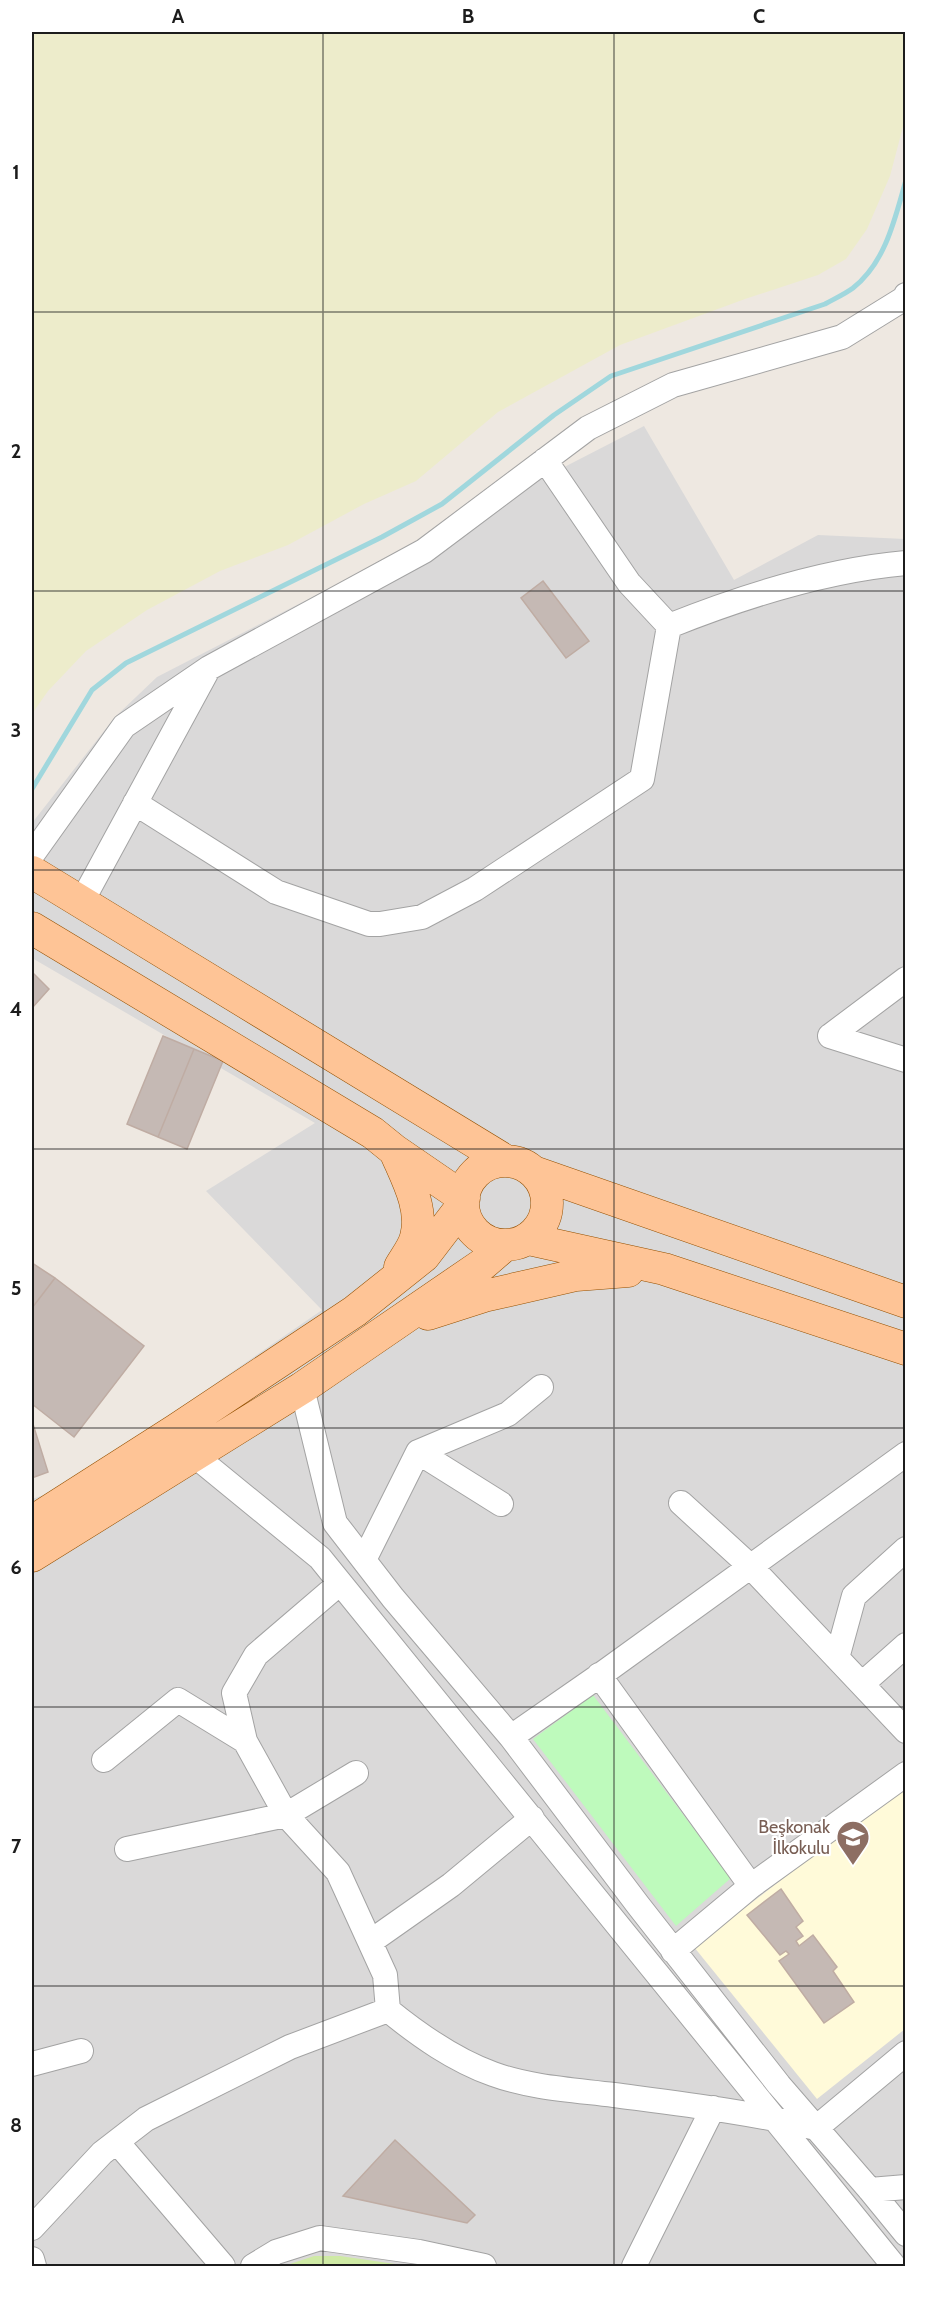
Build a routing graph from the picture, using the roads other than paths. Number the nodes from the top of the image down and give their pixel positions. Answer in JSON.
{"nodes":[{"id":1,"x":905,"y":298,"type":"edge"},
{"id":2,"x":545,"y":460,"type":"junction"},
{"id":3,"x":906,"y":563,"type":"edge"},
{"id":4,"x":669,"y":626,"type":"junction"},
{"id":5,"x":208,"y":668,"type":"junction"},
{"id":6,"x":135,"y":803,"type":"junction"},
{"id":7,"x":32,"y":855,"type":"edge"},
{"id":8,"x":32,"y":872,"type":"edge"},
{"id":9,"x":81,"y":903,"type":"junction"},
{"id":10,"x":32,"y":928,"type":"edge"},
{"id":11,"x":906,"y":979,"type":"edge"},
{"id":12,"x":906,"y":1060,"type":"edge"},
{"id":13,"x":394,"y":1150,"type":"junction"},
{"id":14,"x":520,"y":1166,"type":"junction"},
{"id":15,"x":463,"y":1201,"type":"junction"},
{"id":16,"x":516,"y":1242,"type":"junction"},
{"id":17,"x":664,"y":1269,"type":"junction"},
{"id":18,"x":391,"y":1284,"type":"junction"},
{"id":19,"x":906,"y":1302,"type":"edge"},
{"id":20,"x":393,"y":1326,"type":"junction"},
{"id":21,"x":906,"y":1349,"type":"edge"},
{"id":22,"x":541,"y":1386,"type":"dead end"},
{"id":23,"x":302,"y":1388,"type":"junction"},
{"id":24,"x":418,"y":1452,"type":"junction"},
{"id":25,"x":906,"y":1454,"type":"edge"},
{"id":26,"x":194,"y":1455,"type":"junction"},
{"id":27,"x":681,"y":1503,"type":"dead end"},
{"id":28,"x":501,"y":1504,"type":"dead end"},
{"id":29,"x":32,"y":1522,"type":"edge"},
{"id":30,"x":906,"y":1550,"type":"edge"},
{"id":31,"x":32,"y":1556,"type":"edge"},
{"id":32,"x":364,"y":1560,"type":"junction"},
{"id":33,"x":750,"y":1566,"type":"junction"},
{"id":34,"x":340,"y":1583,"type":"junction"},
{"id":35,"x":906,"y":1645,"type":"edge"},
{"id":36,"x":837,"y":1658,"type":"junction"},
{"id":37,"x":599,"y":1675,"type":"junction"},
{"id":38,"x":862,"y":1684,"type":"junction"},
{"id":39,"x":906,"y":1731,"type":"edge"},
{"id":40,"x":511,"y":1737,"type":"junction"},
{"id":41,"x":245,"y":1741,"type":"junction"},
{"id":42,"x":104,"y":1760,"type":"dead end"},
{"id":43,"x":356,"y":1773,"type":"dead end"},
{"id":44,"x":906,"y":1774,"type":"edge"},
{"id":45,"x":286,"y":1815,"type":"junction"},
{"id":46,"x":532,"y":1818,"type":"junction"},
{"id":47,"x":127,"y":1849,"type":"dead end"},
{"id":48,"x":751,"y":1886,"type":"junction"},
{"id":49,"x":370,"y":1942,"type":"junction"},
{"id":50,"x":673,"y":1950,"type":"junction"},
{"id":51,"x":388,"y":2010,"type":"junction"},
{"id":52,"x":81,"y":2051,"type":"dead end"},
{"id":53,"x":906,"y":2053,"type":"edge"},
{"id":54,"x":32,"y":2064,"type":"edge"},
{"id":55,"x":713,"y":2108,"type":"junction"},
{"id":56,"x":774,"y":2118,"type":"junction"},
{"id":57,"x":816,"y":2128,"type":"junction"},
{"id":58,"x":117,"y":2142,"type":"junction"},
{"id":59,"x":906,"y":2187,"type":"edge"},
{"id":60,"x":870,"y":2190,"type":"junction"},
{"id":61,"x":32,"y":2228,"type":"edge"},
{"id":62,"x":906,"y":2234,"type":"edge"},
{"id":63,"x":32,"y":2259,"type":"edge"},
{"id":64,"x":34,"y":2266,"type":"edge"},
{"id":65,"x":223,"y":2266,"type":"edge"},
{"id":66,"x":253,"y":2266,"type":"edge"},
{"id":67,"x":479,"y":2266,"type":"edge"},
{"id":68,"x":634,"y":2266,"type":"edge"},
{"id":69,"x":894,"y":2266,"type":"edge"}],
"edges":[{"from":1,"to":2,"type":"street"},
{"from":2,"to":4,"type":"street"},
{"from":2,"to":5,"type":"street"},
{"from":3,"to":4,"type":"street"},
{"from":4,"to":6,"type":"street"},
{"from":5,"to":6,"type":"street"},
{"from":5,"to":7,"type":"street"},
{"from":6,"to":9,"type":"street"},
{"from":8,"to":9,"type":"main road"},
{"from":9,"to":14,"type":"main road"},
{"from":10,"to":13,"type":"main road"},
{"from":11,"to":12,"type":"street"},
{"from":13,"to":15,"type":"main road"},
{"from":13,"to":18,"type":"main road"},
{"from":14,"to":15,"type":"main road"},
{"from":14,"to":16,"type":"main road"},
{"from":14,"to":19,"type":"main road"},
{"from":15,"to":16,"type":"main road"},
{"from":15,"to":18,"type":"main road"},
{"from":16,"to":17,"type":"main road"},
{"from":16,"to":20,"type":"main road"},
{"from":17,"to":20,"type":"main road"},
{"from":17,"to":21,"type":"main road"},
{"from":18,"to":29,"type":"main road"},
{"from":20,"to":23,"type":"main road"},
{"from":22,"to":24,"type":"street"},
{"from":23,"to":26,"type":"main road"},
{"from":23,"to":32,"type":"street"},
{"from":24,"to":28,"type":"street"},
{"from":24,"to":32,"type":"street"},
{"from":25,"to":33,"type":"street"},
{"from":26,"to":31,"type":"main road"},
{"from":26,"to":34,"type":"street"},
{"from":27,"to":33,"type":"street"},
{"from":30,"to":36,"type":"street"},
{"from":32,"to":40,"type":"street"},
{"from":33,"to":36,"type":"street"},
{"from":33,"to":37,"type":"street"},
{"from":34,"to":41,"type":"street"},
{"from":34,"to":46,"type":"street"},
{"from":35,"to":38,"type":"street"},
{"from":36,"to":38,"type":"street"},
{"from":37,"to":40,"type":"street"},
{"from":37,"to":48,"type":"street"},
{"from":38,"to":39,"type":"street"},
{"from":40,"to":50,"type":"street"},
{"from":41,"to":42,"type":"street"},
{"from":41,"to":45,"type":"street"},
{"from":43,"to":45,"type":"street"},
{"from":44,"to":48,"type":"street"},
{"from":45,"to":47,"type":"street"},
{"from":45,"to":49,"type":"street"},
{"from":46,"to":49,"type":"street"},
{"from":46,"to":56,"type":"street"},
{"from":48,"to":50,"type":"street"},
{"from":49,"to":51,"type":"street"},
{"from":50,"to":57,"type":"street"},
{"from":51,"to":55,"type":"street"},
{"from":51,"to":58,"type":"street"},
{"from":52,"to":54,"type":"street"},
{"from":53,"to":57,"type":"street"},
{"from":55,"to":56,"type":"street"},
{"from":55,"to":68,"type":"street"},
{"from":56,"to":57,"type":"street"},
{"from":56,"to":69,"type":"street"},
{"from":57,"to":60,"type":"street"},
{"from":58,"to":61,"type":"street"},
{"from":58,"to":65,"type":"street"},
{"from":59,"to":60,"type":"street"},
{"from":60,"to":62,"type":"street"},
{"from":63,"to":64,"type":"street"},
{"from":66,"to":67,"type":"street"}]}
